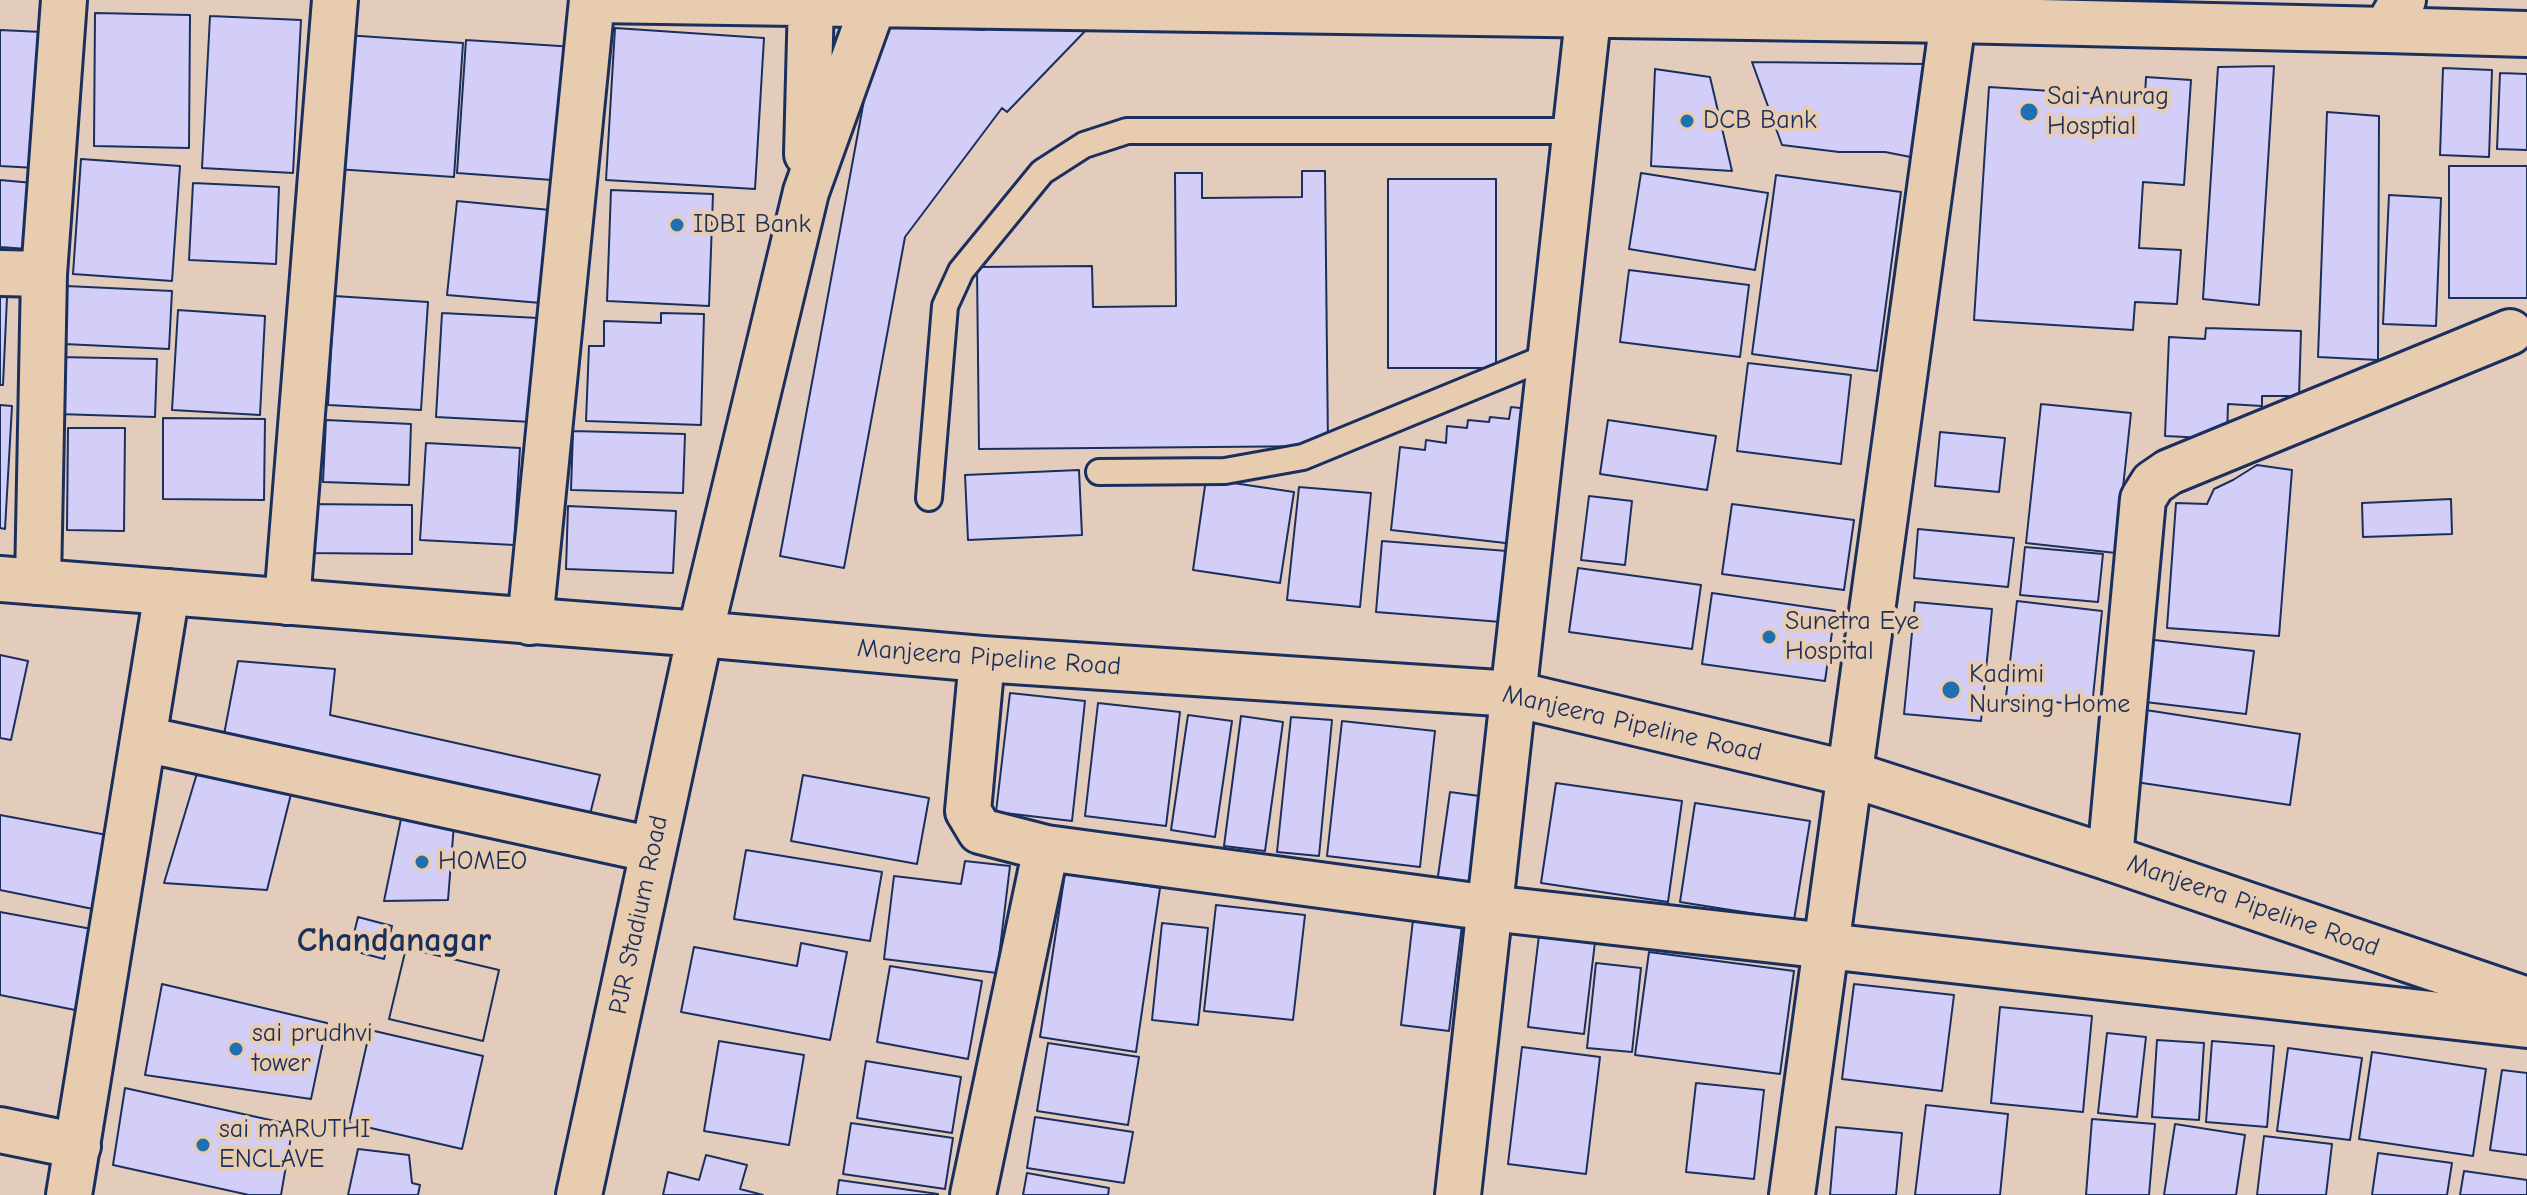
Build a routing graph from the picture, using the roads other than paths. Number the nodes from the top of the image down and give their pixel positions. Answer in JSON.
{"nodes":[{"id":1,"x":64,"y":0,"type":"edge"},
{"id":2,"x":335,"y":0,"type":"edge"},
{"id":3,"x":592,"y":0,"type":"edge"},
{"id":4,"x":811,"y":1,"type":"edge"},
{"id":5,"x":874,"y":2,"type":"edge"},
{"id":6,"x":1590,"y":7,"type":"edge"},
{"id":7,"x":2395,"y":15,"type":"edge"},
{"id":8,"x":1953,"y":20,"type":"junction"},
{"id":9,"x":2527,"y":34,"type":"edge"},
{"id":10,"x":1577,"y":131,"type":"junction"},
{"id":11,"x":806,"y":192,"type":"junction"},
{"id":12,"x":0,"y":273,"type":"edge"},
{"id":13,"x":44,"y":274,"type":"junction"},
{"id":14,"x":2510,"y":332,"type":"dead end"},
{"id":15,"x":1551,"y":355,"type":"junction"},
{"id":16,"x":1099,"y":472,"type":"dead end"},
{"id":17,"x":929,"y":498,"type":"dead end"},
{"id":18,"x":19,"y":580,"type":"edge"},
{"id":19,"x":167,"y":592,"type":"junction"},
{"id":20,"x":287,"y":602,"type":"junction"},
{"id":21,"x":530,"y":622,"type":"junction"},
{"id":22,"x":700,"y":634,"type":"junction"},
{"id":23,"x":982,"y":659,"type":"junction"},
{"id":24,"x":1514,"y":694,"type":"junction"},
{"id":25,"x":144,"y":739,"type":"junction"},
{"id":26,"x":1850,"y":774,"type":"junction"},
{"id":27,"x":1046,"y":848,"type":"junction"},
{"id":28,"x":653,"y":850,"type":"junction"},
{"id":29,"x":2110,"y":858,"type":"junction"},
{"id":30,"x":1490,"y":908,"type":"junction"},
{"id":31,"x":1827,"y":945,"type":"junction"},
{"id":32,"x":2527,"y":1000,"type":"edge"},
{"id":33,"x":2527,"y":1025,"type":"edge"},
{"id":34,"x":0,"y":1130,"type":"edge"},
{"id":35,"x":78,"y":1146,"type":"junction"},
{"id":36,"x":69,"y":1195,"type":"edge"},
{"id":37,"x":579,"y":1195,"type":"edge"},
{"id":38,"x":973,"y":1195,"type":"edge"},
{"id":39,"x":1458,"y":1195,"type":"edge"},
{"id":40,"x":1792,"y":1195,"type":"edge"}],
"edges":[{"from":1,"to":13,"type":"street"},
{"from":2,"to":20,"type":"street"},
{"from":3,"to":4,"type":"street"},
{"from":3,"to":21,"type":"street"},
{"from":4,"to":5,"type":"street"},
{"from":4,"to":11,"type":"street"},
{"from":5,"to":6,"type":"street"},
{"from":5,"to":11,"type":"street"},
{"from":6,"to":8,"type":"street"},
{"from":6,"to":10,"type":"street"},
{"from":7,"to":8,"type":"street"},
{"from":7,"to":9,"type":"street"},
{"from":8,"to":26,"type":"street"},
{"from":10,"to":15,"type":"street"},
{"from":10,"to":17,"type":"lane"},
{"from":11,"to":22,"type":"street","name":"PJR Stadium Road"},
{"from":12,"to":13,"type":"street"},
{"from":13,"to":18,"type":"street"},
{"from":14,"to":29,"type":"street"},
{"from":15,"to":16,"type":"lane"},
{"from":15,"to":24,"type":"street"},
{"from":18,"to":19,"type":"street","name":"Manjeera Pipeline Road"},
{"from":19,"to":20,"type":"street","name":"Manjeera Pipeline Road"},
{"from":19,"to":25,"type":"street"},
{"from":20,"to":21,"type":"street","name":"Manjeera Pipeline Road"},
{"from":21,"to":22,"type":"street","name":"Manjeera Pipeline Road"},
{"from":22,"to":23,"type":"street","name":"Manjeera Pipeline Road"},
{"from":22,"to":28,"type":"street","name":"PJR Stadium Road"},
{"from":23,"to":24,"type":"street","name":"Manjeera Pipeline Road"},
{"from":23,"to":27,"type":"street"},
{"from":24,"to":26,"type":"street","name":"Manjeera Pipeline Road"},
{"from":24,"to":30,"type":"street"},
{"from":25,"to":28,"type":"street"},
{"from":25,"to":35,"type":"street"},
{"from":26,"to":29,"type":"street","name":"Manjeera Pipeline Road"},
{"from":26,"to":31,"type":"street"},
{"from":27,"to":30,"type":"street"},
{"from":27,"to":38,"type":"street"},
{"from":28,"to":37,"type":"street","name":"PJR Stadium Road"},
{"from":29,"to":32,"type":"street","name":"Manjeera Pipeline Road"},
{"from":30,"to":31,"type":"street"},
{"from":30,"to":39,"type":"street"},
{"from":31,"to":33,"type":"street"},
{"from":31,"to":40,"type":"street"},
{"from":34,"to":35,"type":"street"},
{"from":35,"to":36,"type":"street"}]}
